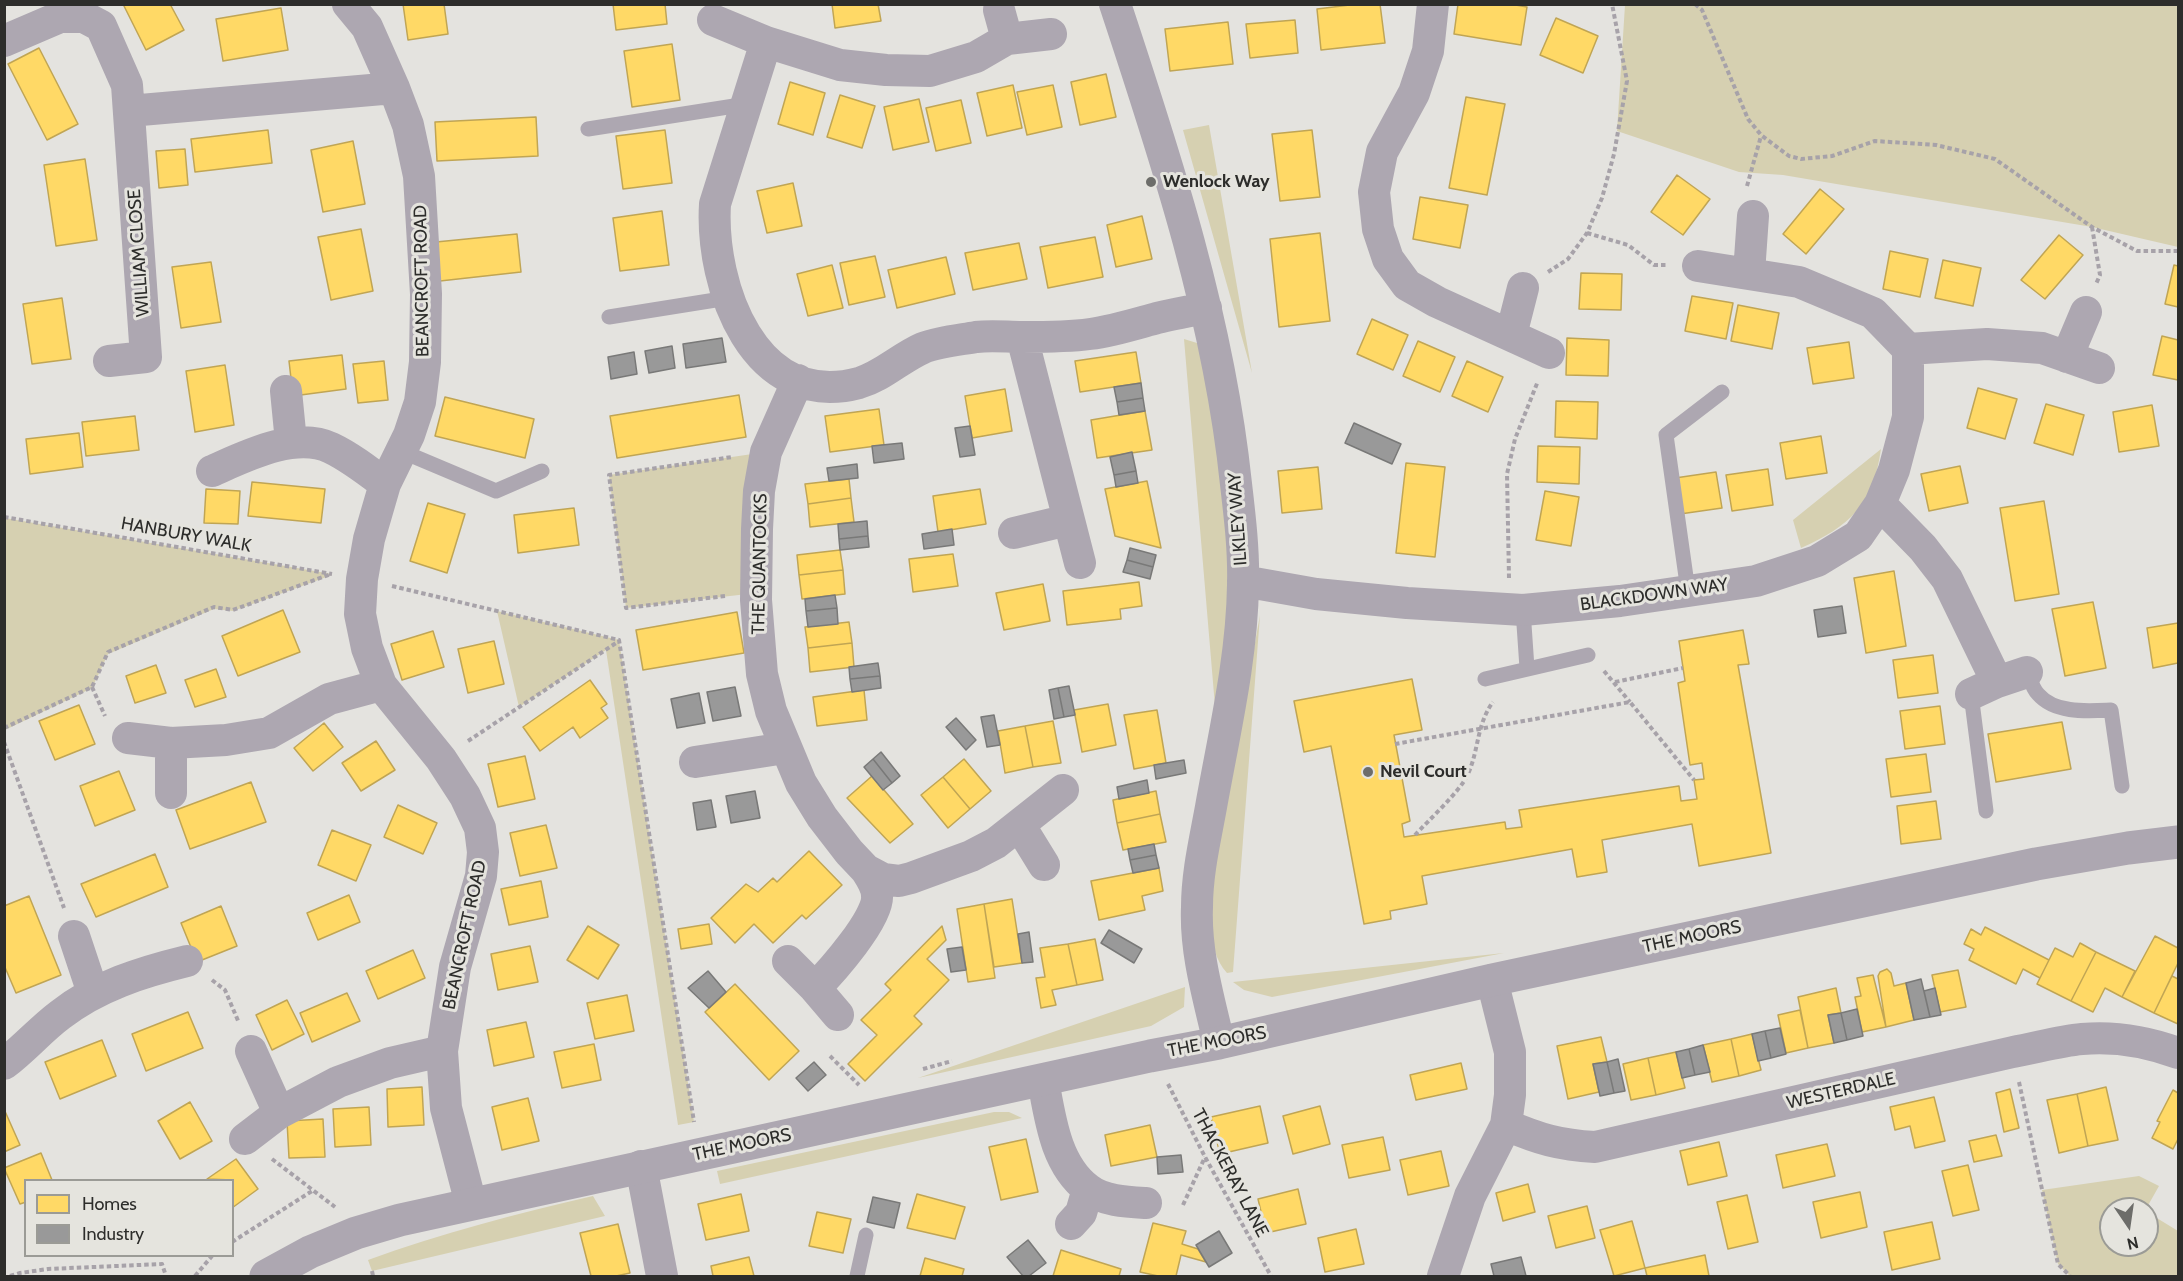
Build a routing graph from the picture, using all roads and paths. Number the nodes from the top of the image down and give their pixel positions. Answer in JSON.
{"nodes":[{"id":1,"x":348,"y":4,"type":"edge"},
{"id":2,"x":1433,"y":4,"type":"edge"},
{"id":3,"x":1612,"y":4,"type":"edge"},
{"id":4,"x":1695,"y":4,"type":"edge"},
{"id":5,"x":1124,"y":6,"type":"edge"},
{"id":6,"x":711,"y":12,"type":"edge"},
{"id":7,"x":106,"y":15,"type":"edge"},
{"id":8,"x":1051,"y":34,"type":"dead end"},
{"id":9,"x":4,"y":41,"type":"edge"},
{"id":10,"x":766,"y":42,"type":"junction"},
{"id":11,"x":393,"y":88,"type":"junction"},
{"id":12,"x":747,"y":104,"type":"junction"},
{"id":13,"x":129,"y":111,"type":"junction"},
{"id":14,"x":588,"y":129,"type":"dead end"},
{"id":15,"x":1761,"y":135,"type":"junction"},
{"id":16,"x":1753,"y":216,"type":"joint"},
{"id":17,"x":2092,"y":226,"type":"junction"},
{"id":18,"x":1587,"y":233,"type":"junction"},
{"id":19,"x":2178,"y":251,"type":"edge"},
{"id":20,"x":1698,"y":266,"type":"joint"},
{"id":21,"x":1749,"y":273,"type":"junction"},
{"id":22,"x":1522,"y":288,"type":"joint"},
{"id":23,"x":728,"y":298,"type":"junction"},
{"id":24,"x":1206,"y":308,"type":"junction"},
{"id":25,"x":2086,"y":312,"type":"joint"},
{"id":26,"x":609,"y":316,"type":"dead end"},
{"id":27,"x":1511,"y":335,"type":"junction"},
{"id":28,"x":1022,"y":337,"type":"junction"},
{"id":29,"x":1908,"y":350,"type":"junction"},
{"id":30,"x":1549,"y":353,"type":"joint"},
{"id":31,"x":2067,"y":357,"type":"junction"},
{"id":32,"x":109,"y":361,"type":"dead end"},
{"id":33,"x":2099,"y":368,"type":"dead end"},
{"id":34,"x":798,"y":380,"type":"junction"},
{"id":35,"x":286,"y":391,"type":"dead end"},
{"id":36,"x":1722,"y":392,"type":"dead end"},
{"id":37,"x":291,"y":442,"type":"junction"},
{"id":38,"x":401,"y":451,"type":"junction"},
{"id":39,"x":766,"y":452,"type":"junction"},
{"id":40,"x":212,"y":471,"type":"dead end"},
{"id":41,"x":542,"y":471,"type":"dead end"},
{"id":42,"x":385,"y":484,"type":"junction"},
{"id":43,"x":1881,"y":504,"type":"junction"},
{"id":44,"x":4,"y":517,"type":"edge"},
{"id":45,"x":1068,"y":520,"type":"junction"},
{"id":46,"x":1014,"y":533,"type":"dead end"},
{"id":47,"x":1080,"y":563,"type":"dead end"},
{"id":48,"x":332,"y":574,"type":"junction"},
{"id":49,"x":362,"y":579,"type":"junction"},
{"id":50,"x":1243,"y":581,"type":"junction"},
{"id":51,"x":1688,"y":591,"type":"junction"},
{"id":52,"x":756,"y":593,"type":"junction"},
{"id":53,"x":1516,"y":609,"type":"junction"},
{"id":54,"x":619,"y":640,"type":"junction"},
{"id":55,"x":1588,"y":655,"type":"joint"},
{"id":56,"x":1683,"y":668,"type":"dead end"},
{"id":57,"x":1521,"y":670,"type":"junction"},
{"id":58,"x":2027,"y":672,"type":"joint"},
{"id":59,"x":1485,"y":679,"type":"dead end"},
{"id":60,"x":1615,"y":682,"type":"junction"},
{"id":61,"x":381,"y":685,"type":"junction"},
{"id":62,"x":1984,"y":688,"type":"junction"},
{"id":63,"x":1630,"y":702,"type":"junction"},
{"id":64,"x":4,"y":728,"type":"edge"},
{"id":65,"x":1479,"y":728,"type":"junction"},
{"id":66,"x":128,"y":738,"type":"dead end"},
{"id":67,"x":4,"y":742,"type":"edge"},
{"id":68,"x":171,"y":743,"type":"junction"},
{"id":69,"x":1395,"y":744,"type":"dead end"},
{"id":70,"x":785,"y":748,"type":"junction"},
{"id":71,"x":441,"y":759,"type":"junction"},
{"id":72,"x":695,"y":762,"type":"dead end"},
{"id":73,"x":1694,"y":780,"type":"dead end"},
{"id":74,"x":2122,"y":786,"type":"dead end"},
{"id":75,"x":1063,"y":790,"type":"dead end"},
{"id":76,"x":171,"y":793,"type":"dead end"},
{"id":77,"x":1986,"y":811,"type":"dead end"},
{"id":78,"x":1020,"y":826,"type":"junction"},
{"id":79,"x":1415,"y":835,"type":"dead end"},
{"id":80,"x":2178,"y":842,"type":"edge"},
{"id":81,"x":1044,"y":865,"type":"dead end"},
{"id":82,"x":866,"y":870,"type":"junction"},
{"id":83,"x":74,"y":936,"type":"joint"},
{"id":84,"x":187,"y":961,"type":"joint"},
{"id":85,"x":788,"y":961,"type":"dead end"},
{"id":86,"x":1492,"y":980,"type":"junction"},
{"id":87,"x":815,"y":988,"type":"junction"},
{"id":88,"x":93,"y":993,"type":"junction"},
{"id":89,"x":838,"y":1015,"type":"dead end"},
{"id":90,"x":1219,"y":1043,"type":"junction"},
{"id":91,"x":251,"y":1051,"type":"joint"},
{"id":92,"x":442,"y":1051,"type":"junction"},
{"id":93,"x":2013,"y":1052,"type":"junction"},
{"id":94,"x":2178,"y":1053,"type":"edge"},
{"id":95,"x":830,"y":1056,"type":"dead end"},
{"id":96,"x":952,"y":1061,"type":"dead end"},
{"id":97,"x":4,"y":1064,"type":"edge"},
{"id":98,"x":918,"y":1071,"type":"dead end"},
{"id":99,"x":1043,"y":1080,"type":"junction"},
{"id":100,"x":1166,"y":1081,"type":"dead end"},
{"id":101,"x":861,"y":1087,"type":"dead end"},
{"id":102,"x":279,"y":1113,"type":"junction"},
{"id":103,"x":1506,"y":1125,"type":"junction"},
{"id":104,"x":245,"y":1138,"type":"joint"},
{"id":105,"x":701,"y":1153,"type":"junction"},
{"id":106,"x":1205,"y":1157,"type":"junction"},
{"id":107,"x":641,"y":1166,"type":"junction"},
{"id":108,"x":1088,"y":1189,"type":"junction"},
{"id":109,"x":312,"y":1191,"type":"junction"},
{"id":110,"x":1146,"y":1203,"type":"dead end"},
{"id":111,"x":471,"y":1204,"type":"junction"},
{"id":112,"x":1184,"y":1205,"type":"dead end"},
{"id":113,"x":338,"y":1209,"type":"dead end"},
{"id":114,"x":1071,"y":1224,"type":"dead end"},
{"id":115,"x":866,"y":1234,"type":"dead end"},
{"id":116,"x":234,"y":1241,"type":"edge"},
{"id":117,"x":212,"y":1257,"type":"edge"},
{"id":118,"x":372,"y":1271,"type":"dead end"},
{"id":119,"x":10,"y":1276,"type":"edge"},
{"id":120,"x":166,"y":1276,"type":"edge"},
{"id":121,"x":195,"y":1276,"type":"edge"},
{"id":122,"x":266,"y":1276,"type":"edge"},
{"id":123,"x":374,"y":1276,"type":"edge"},
{"id":124,"x":662,"y":1276,"type":"edge"},
{"id":125,"x":856,"y":1276,"type":"edge"},
{"id":126,"x":1272,"y":1276,"type":"edge"},
{"id":127,"x":1443,"y":1276,"type":"edge"},
{"id":128,"x":2070,"y":1276,"type":"edge"}],
"edges":[{"from":1,"to":11,"type":"street","name":"BEANCROFT ROAD"},
{"from":2,"to":27,"type":"street"},
{"from":3,"to":18,"type":"path"},
{"from":4,"to":15,"type":"path"},
{"from":5,"to":24,"type":"street","name":"ILKLEY WAY"},
{"from":6,"to":10,"type":"street"},
{"from":7,"to":9,"type":"street","name":"WILLIAM CLOSE"},
{"from":7,"to":13,"type":"street","name":"WILLIAM CLOSE"},
{"from":8,"to":10,"type":"street"},
{"from":10,"to":12,"type":"street"},
{"from":11,"to":13,"type":"street"},
{"from":11,"to":38,"type":"street","name":"BEANCROFT ROAD"},
{"from":12,"to":14,"type":"lane"},
{"from":12,"to":23,"type":"street"},
{"from":13,"to":32,"type":"street","name":"WILLIAM CLOSE"},
{"from":15,"to":16,"type":"path"},
{"from":15,"to":17,"type":"path"},
{"from":16,"to":21,"type":"street"},
{"from":17,"to":19,"type":"path"},
{"from":17,"to":25,"type":"path"},
{"from":18,"to":20,"type":"path"},
{"from":18,"to":22,"type":"path"},
{"from":20,"to":21,"type":"street"},
{"from":21,"to":29,"type":"street"},
{"from":22,"to":27,"type":"street"},
{"from":23,"to":26,"type":"lane"},
{"from":23,"to":34,"type":"street"},
{"from":24,"to":28,"type":"street"},
{"from":24,"to":50,"type":"street","name":"ILKLEY WAY"},
{"from":25,"to":31,"type":"street"},
{"from":27,"to":30,"type":"street"},
{"from":28,"to":34,"type":"street"},
{"from":28,"to":45,"type":"street"},
{"from":29,"to":31,"type":"street"},
{"from":29,"to":43,"type":"street","name":"BLACKDOWN WAY"},
{"from":30,"to":53,"type":"path"},
{"from":31,"to":33,"type":"street"},
{"from":34,"to":39,"type":"street","name":"THE QUANTOCKS"},
{"from":35,"to":37,"type":"street"},
{"from":36,"to":51,"type":"lane"},
{"from":37,"to":40,"type":"street"},
{"from":37,"to":42,"type":"street"},
{"from":38,"to":41,"type":"lane"},
{"from":38,"to":42,"type":"street","name":"BEANCROFT ROAD"},
{"from":39,"to":52,"type":"street","name":"THE QUANTOCKS"},
{"from":39,"to":52,"type":"path"},
{"from":42,"to":49,"type":"street","name":"BEANCROFT ROAD"},
{"from":43,"to":51,"type":"street","name":"BLACKDOWN WAY"},
{"from":43,"to":62,"type":"street"},
{"from":44,"to":48,"type":"path","name":"HANBURY WALK"},
{"from":45,"to":46,"type":"street"},
{"from":45,"to":47,"type":"street"},
{"from":48,"to":49,"type":"path","name":"HANBURY WALK"},
{"from":48,"to":64,"type":"path"},
{"from":49,"to":54,"type":"path","name":"HANBURY WALK"},
{"from":49,"to":61,"type":"street","name":"BEANCROFT ROAD"},
{"from":50,"to":53,"type":"street","name":"BLACKDOWN WAY"},
{"from":50,"to":90,"type":"street","name":"ILKLEY WAY"},
{"from":51,"to":53,"type":"street","name":"BLACKDOWN WAY"},
{"from":52,"to":70,"type":"street","name":"THE QUANTOCKS"},
{"from":53,"to":57,"type":"lane"},
{"from":54,"to":71,"type":"path"},
{"from":54,"to":105,"type":"path"},
{"from":55,"to":57,"type":"lane"},
{"from":55,"to":60,"type":"path"},
{"from":56,"to":60,"type":"path"},
{"from":57,"to":59,"type":"lane"},
{"from":57,"to":65,"type":"path"},
{"from":58,"to":62,"type":"street"},
{"from":58,"to":74,"type":"lane"},
{"from":60,"to":63,"type":"path"},
{"from":61,"to":68,"type":"street"},
{"from":61,"to":71,"type":"street","name":"BEANCROFT ROAD"},
{"from":62,"to":77,"type":"lane"},
{"from":63,"to":65,"type":"path"},
{"from":63,"to":73,"type":"path"},
{"from":65,"to":69,"type":"path"},
{"from":65,"to":79,"type":"path"},
{"from":66,"to":68,"type":"street"},
{"from":67,"to":83,"type":"path"},
{"from":68,"to":76,"type":"street"},
{"from":70,"to":72,"type":"street"},
{"from":70,"to":82,"type":"street","name":"THE QUANTOCKS"},
{"from":71,"to":92,"type":"street","name":"BEANCROFT ROAD"},
{"from":75,"to":78,"type":"street","name":"THE QUANTOCKS"},
{"from":78,"to":81,"type":"street"},
{"from":78,"to":82,"type":"street","name":"THE QUANTOCKS"},
{"from":80,"to":86,"type":"street","name":"THE MOORS"},
{"from":82,"to":87,"type":"street","name":"THE QUANTOCKS"},
{"from":83,"to":88,"type":"street"},
{"from":84,"to":88,"type":"street"},
{"from":84,"to":91,"type":"path"},
{"from":85,"to":87,"type":"street"},
{"from":86,"to":90,"type":"street","name":"THE MOORS"},
{"from":86,"to":103,"type":"street"},
{"from":87,"to":89,"type":"street"},
{"from":88,"to":97,"type":"street"},
{"from":90,"to":99,"type":"street","name":"THE MOORS"},
{"from":91,"to":102,"type":"street"},
{"from":92,"to":102,"type":"street"},
{"from":92,"to":111,"type":"street","name":"BEANCROFT ROAD"},
{"from":93,"to":94,"type":"street","name":"WESTERDALE"},
{"from":93,"to":103,"type":"street","name":"WESTERDALE"},
{"from":93,"to":128,"type":"path"},
{"from":95,"to":101,"type":"path"},
{"from":96,"to":98,"type":"path"},
{"from":99,"to":105,"type":"street","name":"THE MOORS"},
{"from":99,"to":108,"type":"street"},
{"from":100,"to":106,"type":"path","name":"THACKERAY LANE"},
{"from":102,"to":104,"type":"street"},
{"from":103,"to":127,"type":"street"},
{"from":104,"to":109,"type":"path"},
{"from":105,"to":107,"type":"street","name":"THE MOORS"},
{"from":106,"to":112,"type":"path"},
{"from":106,"to":126,"type":"path","name":"THACKERAY LANE"},
{"from":107,"to":111,"type":"street","name":"THE MOORS"},
{"from":107,"to":124,"type":"street"},
{"from":108,"to":110,"type":"street"},
{"from":108,"to":114,"type":"street"},
{"from":109,"to":113,"type":"path"},
{"from":109,"to":116,"type":"path"},
{"from":111,"to":122,"type":"street","name":"THE MOORS"},
{"from":115,"to":125,"type":"lane"},
{"from":117,"to":121,"type":"path"},
{"from":118,"to":123,"type":"path"},
{"from":119,"to":120,"type":"path"}]}
